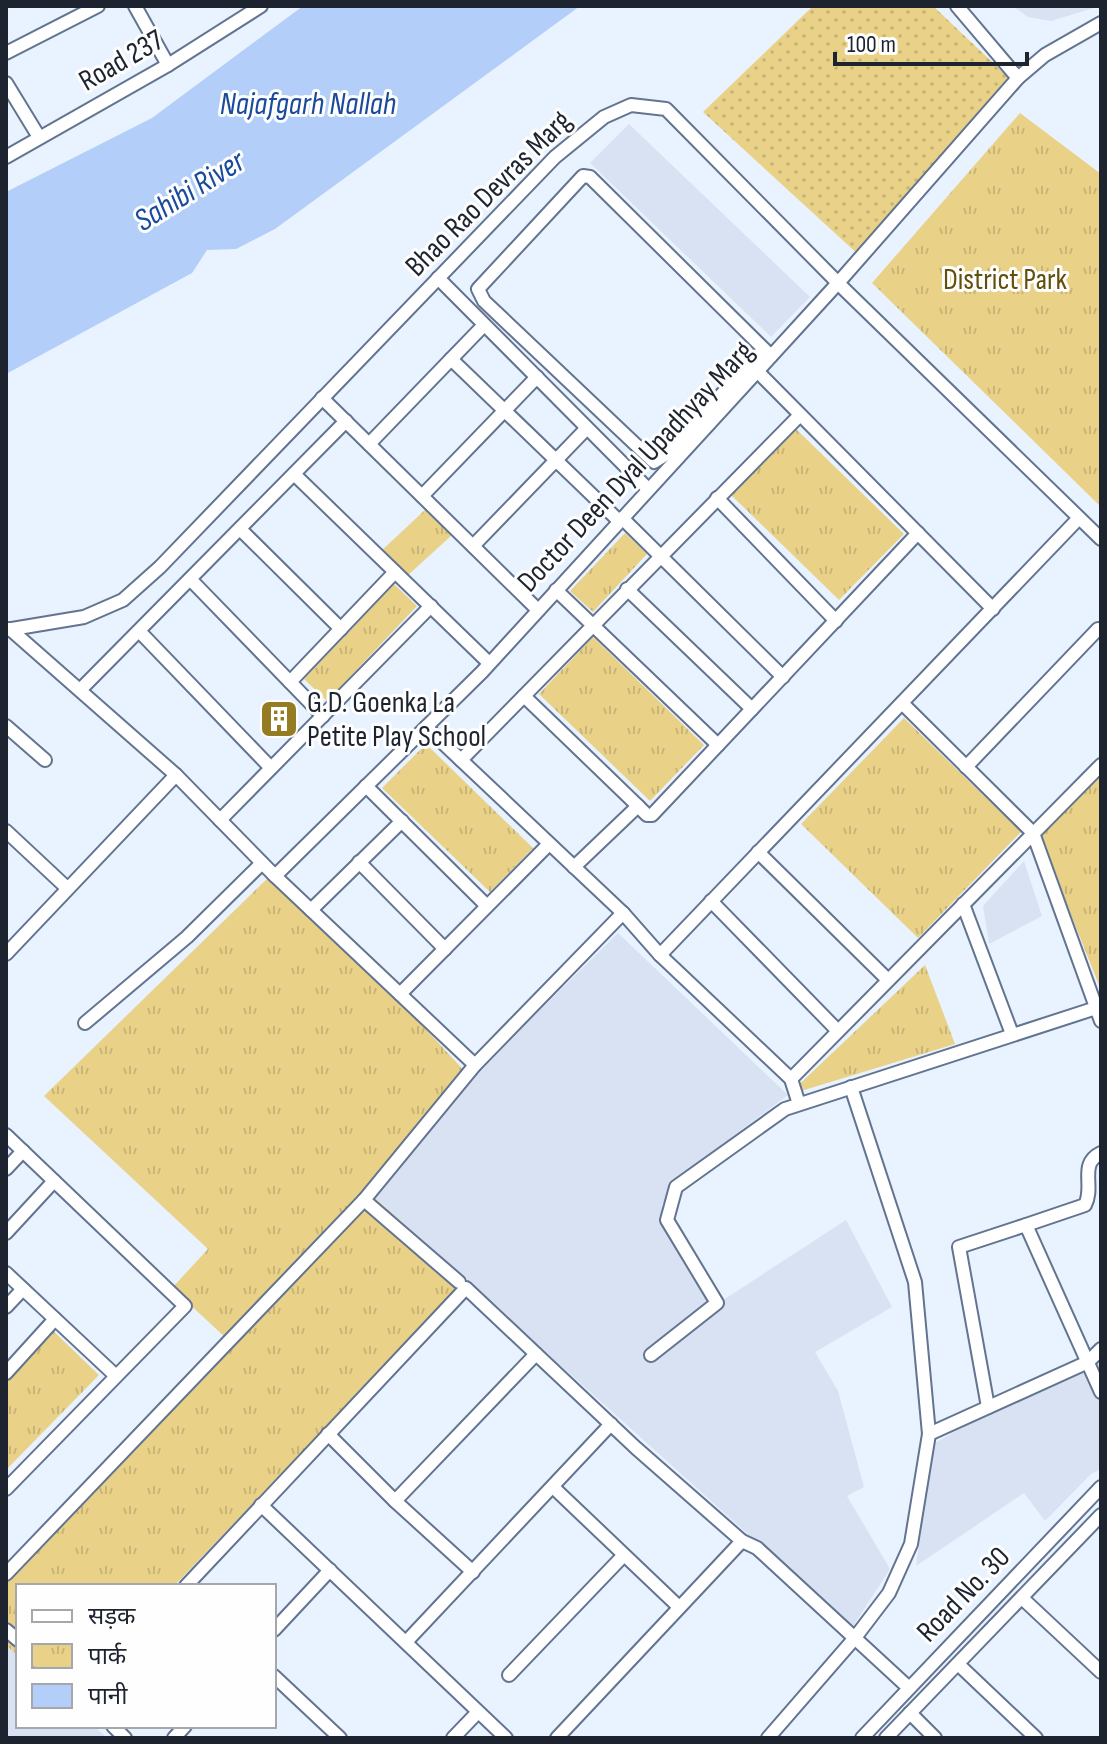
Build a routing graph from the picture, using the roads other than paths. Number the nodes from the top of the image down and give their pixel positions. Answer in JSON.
{"nodes":[{"id":1,"x":98,"y":6,"type":"edge"},
{"id":2,"x":135,"y":6,"type":"edge"},
{"id":3,"x":261,"y":6,"type":"edge"},
{"id":4,"x":957,"y":6,"type":"edge"},
{"id":5,"x":1101,"y":23,"type":"edge"},
{"id":6,"x":6,"y":53,"type":"edge"},
{"id":7,"x":168,"y":65,"type":"junction"},
{"id":8,"x":1018,"y":78,"type":"junction"},
{"id":9,"x":6,"y":83,"type":"edge"},
{"id":10,"x":39,"y":137,"type":"junction"},
{"id":11,"x":6,"y":157,"type":"edge"},
{"id":12,"x":438,"y":278,"type":"junction"},
{"id":13,"x":838,"y":283,"type":"junction"},
{"id":14,"x":484,"y":325,"type":"junction"},
{"id":15,"x":768,"y":352,"type":"junction"},
{"id":16,"x":451,"y":359,"type":"junction"},
{"id":17,"x":757,"y":371,"type":"junction"},
{"id":18,"x":537,"y":377,"type":"junction"},
{"id":19,"x":322,"y":398,"type":"junction"},
{"id":20,"x":504,"y":411,"type":"junction"},
{"id":21,"x":800,"y":415,"type":"junction"},
{"id":22,"x":346,"y":421,"type":"junction"},
{"id":23,"x":587,"y":428,"type":"junction"},
{"id":24,"x":369,"y":444,"type":"junction"},
{"id":25,"x":556,"y":460,"type":"junction"},
{"id":26,"x":294,"y":474,"type":"junction"},
{"id":27,"x":648,"y":489,"type":"junction"},
{"id":28,"x":422,"y":496,"type":"junction"},
{"id":29,"x":717,"y":498,"type":"junction"},
{"id":30,"x":1079,"y":518,"type":"junction"},
{"id":31,"x":621,"y":520,"type":"junction"},
{"id":32,"x":240,"y":529,"type":"junction"},
{"id":33,"x":918,"y":533,"type":"junction"},
{"id":34,"x":1101,"y":539,"type":"edge"},
{"id":35,"x":473,"y":546,"type":"junction"},
{"id":36,"x":660,"y":555,"type":"junction"},
{"id":37,"x":395,"y":572,"type":"junction"},
{"id":38,"x":190,"y":579,"type":"junction"},
{"id":39,"x":627,"y":589,"type":"junction"},
{"id":40,"x":556,"y":590,"type":"junction"},
{"id":41,"x":431,"y":606,"type":"junction"},
{"id":42,"x":993,"y":609,"type":"junction"},
{"id":43,"x":538,"y":610,"type":"junction"},
{"id":44,"x":836,"y":621,"type":"junction"},
{"id":45,"x":592,"y":625,"type":"junction"},
{"id":46,"x":8,"y":629,"type":"edge"},
{"id":47,"x":341,"y":629,"type":"junction"},
{"id":48,"x":1098,"y":629,"type":"dead end"},
{"id":49,"x":139,"y":631,"type":"junction"},
{"id":50,"x":489,"y":663,"type":"junction"},
{"id":51,"x":783,"y":677,"type":"junction"},
{"id":52,"x":290,"y":682,"type":"junction"},
{"id":53,"x":80,"y":690,"type":"junction"},
{"id":54,"x":524,"y":696,"type":"junction"},
{"id":55,"x":902,"y":703,"type":"junction"},
{"id":56,"x":752,"y":709,"type":"junction"},
{"id":57,"x":323,"y":716,"type":"junction"},
{"id":58,"x":6,"y":726,"type":"edge"},
{"id":59,"x":426,"y":727,"type":"junction"},
{"id":60,"x":718,"y":745,"type":"junction"},
{"id":61,"x":45,"y":760,"type":"dead end"},
{"id":62,"x":461,"y":760,"type":"junction"},
{"id":63,"x":1101,"y":765,"type":"edge"},
{"id":64,"x":966,"y":767,"type":"junction"},
{"id":65,"x":271,"y":768,"type":"junction"},
{"id":66,"x":176,"y":775,"type":"junction"},
{"id":67,"x":366,"y":786,"type":"junction"},
{"id":68,"x":638,"y":806,"type":"junction"},
{"id":69,"x":220,"y":820,"type":"junction"},
{"id":70,"x":402,"y":821,"type":"junction"},
{"id":71,"x":6,"y":831,"type":"edge"},
{"id":72,"x":1033,"y":833,"type":"junction"},
{"id":73,"x":549,"y":844,"type":"junction"},
{"id":74,"x":758,"y":852,"type":"junction"},
{"id":75,"x":359,"y":862,"type":"junction"},
{"id":76,"x":262,"y":863,"type":"junction"},
{"id":77,"x":574,"y":867,"type":"junction"},
{"id":78,"x":275,"y":876,"type":"junction"},
{"id":79,"x":67,"y":888,"type":"junction"},
{"id":80,"x":711,"y":901,"type":"junction"},
{"id":81,"x":963,"y":904,"type":"junction"},
{"id":82,"x":487,"y":906,"type":"junction"},
{"id":83,"x":311,"y":910,"type":"junction"},
{"id":84,"x":623,"y":913,"type":"junction"},
{"id":85,"x":445,"y":949,"type":"junction"},
{"id":86,"x":6,"y":954,"type":"edge"},
{"id":87,"x":660,"y":955,"type":"junction"},
{"id":88,"x":888,"y":980,"type":"junction"},
{"id":89,"x":400,"y":994,"type":"junction"},
{"id":90,"x":1096,"y":1008,"type":"junction"},
{"id":91,"x":1101,"y":1021,"type":"edge"},
{"id":92,"x":85,"y":1023,"type":"dead end"},
{"id":93,"x":838,"y":1031,"type":"junction"},
{"id":94,"x":1012,"y":1034,"type":"junction"},
{"id":95,"x":475,"y":1065,"type":"junction"},
{"id":96,"x":791,"y":1079,"type":"junction"},
{"id":97,"x":851,"y":1087,"type":"junction"},
{"id":98,"x":799,"y":1104,"type":"junction"},
{"id":99,"x":6,"y":1135,"type":"edge"},
{"id":100,"x":23,"y":1151,"type":"junction"},
{"id":101,"x":1101,"y":1153,"type":"edge"},
{"id":102,"x":6,"y":1169,"type":"edge"},
{"id":103,"x":54,"y":1181,"type":"junction"},
{"id":104,"x":364,"y":1200,"type":"junction"},
{"id":105,"x":1026,"y":1225,"type":"junction"},
{"id":106,"x":6,"y":1233,"type":"edge"},
{"id":107,"x":6,"y":1273,"type":"edge"},
{"id":108,"x":459,"y":1282,"type":"dead end"},
{"id":109,"x":23,"y":1289,"type":"junction"},
{"id":110,"x":6,"y":1307,"type":"edge"},
{"id":111,"x":55,"y":1319,"type":"junction"},
{"id":112,"x":1101,"y":1349,"type":"edge"},
{"id":113,"x":536,"y":1354,"type":"junction"},
{"id":114,"x":651,"y":1355,"type":"dead end"},
{"id":115,"x":1088,"y":1362,"type":"junction"},
{"id":116,"x":6,"y":1373,"type":"edge"},
{"id":117,"x":116,"y":1376,"type":"junction"},
{"id":118,"x":1101,"y":1392,"type":"edge"},
{"id":119,"x":988,"y":1407,"type":"junction"},
{"id":120,"x":611,"y":1424,"type":"junction"},
{"id":121,"x":328,"y":1434,"type":"junction"},
{"id":122,"x":929,"y":1434,"type":"junction"},
{"id":123,"x":553,"y":1487,"type":"junction"},
{"id":124,"x":1101,"y":1487,"type":"edge"},
{"id":125,"x":6,"y":1489,"type":"edge"},
{"id":126,"x":395,"y":1501,"type":"junction"},
{"id":127,"x":261,"y":1505,"type":"junction"},
{"id":128,"x":1101,"y":1515,"type":"edge"},
{"id":129,"x":742,"y":1541,"type":"junction"},
{"id":130,"x":624,"y":1555,"type":"junction"},
{"id":131,"x":330,"y":1570,"type":"junction"},
{"id":132,"x":473,"y":1572,"type":"junction"},
{"id":133,"x":6,"y":1574,"type":"edge"},
{"id":134,"x":188,"y":1584,"type":"edge"},
{"id":135,"x":1022,"y":1598,"type":"junction"},
{"id":136,"x":679,"y":1607,"type":"junction"},
{"id":137,"x":276,"y":1628,"type":"edge"},
{"id":138,"x":854,"y":1639,"type":"junction"},
{"id":139,"x":406,"y":1642,"type":"junction"},
{"id":140,"x":958,"y":1664,"type":"junction"},
{"id":141,"x":1101,"y":1672,"type":"edge"},
{"id":142,"x":509,"y":1675,"type":"dead end"},
{"id":143,"x":276,"y":1678,"type":"edge"},
{"id":144,"x":909,"y":1688,"type":"junction"},
{"id":145,"x":478,"y":1712,"type":"junction"},
{"id":146,"x":910,"y":1713,"type":"junction"},
{"id":147,"x":328,"y":1726,"type":"junction"},
{"id":148,"x":317,"y":1738,"type":"edge"},
{"id":149,"x":340,"y":1738,"type":"edge"},
{"id":150,"x":453,"y":1738,"type":"edge"},
{"id":151,"x":506,"y":1738,"type":"edge"},
{"id":152,"x":557,"y":1738,"type":"edge"},
{"id":153,"x":768,"y":1738,"type":"edge"},
{"id":154,"x":862,"y":1738,"type":"edge"},
{"id":155,"x":886,"y":1738,"type":"edge"},
{"id":156,"x":935,"y":1738,"type":"edge"},
{"id":157,"x":1036,"y":1738,"type":"edge"}],
"edges":[{"from":1,"to":6,"type":"street"},
{"from":2,"to":7,"type":"street"},
{"from":3,"to":7,"type":"street","name":"Road 237"},
{"from":4,"to":8,"type":"street"},
{"from":5,"to":8,"type":"street","name":"Doctor Deen Dyal Upadhyay Marg"},
{"from":7,"to":10,"type":"street","name":"Road 237"},
{"from":8,"to":13,"type":"street","name":"Doctor Deen Dyal Upadhyay Marg"},
{"from":9,"to":10,"type":"street"},
{"from":10,"to":11,"type":"street","name":"Road 237"},
{"from":12,"to":13,"type":"street","name":"Bhao Rao Devras Marg"},
{"from":12,"to":14,"type":"street"},
{"from":12,"to":19,"type":"street","name":"Bhao Rao Devras Marg"},
{"from":13,"to":15,"type":"street","name":"Doctor Deen Dyal Upadhyay Marg"},
{"from":13,"to":30,"type":"street","name":"Bhao Rao Devras Marg"},
{"from":14,"to":16,"type":"street"},
{"from":14,"to":18,"type":"street"},
{"from":15,"to":15,"type":"street"},
{"from":15,"to":17,"type":"street","name":"Doctor Deen Dyal Upadhyay Marg"},
{"from":16,"to":20,"type":"street"},
{"from":16,"to":24,"type":"street"},
{"from":17,"to":21,"type":"street"},
{"from":17,"to":27,"type":"street","name":"Doctor Deen Dyal Upadhyay Marg"},
{"from":18,"to":20,"type":"street"},
{"from":18,"to":23,"type":"street"},
{"from":19,"to":22,"type":"street"},
{"from":19,"to":46,"type":"street","name":"Bhao Rao Devras Marg"},
{"from":20,"to":25,"type":"street"},
{"from":20,"to":28,"type":"street"},
{"from":21,"to":29,"type":"street"},
{"from":21,"to":33,"type":"street"},
{"from":22,"to":24,"type":"street"},
{"from":22,"to":26,"type":"street"},
{"from":23,"to":25,"type":"street"},
{"from":23,"to":27,"type":"street"},
{"from":24,"to":28,"type":"street"},
{"from":25,"to":31,"type":"street"},
{"from":25,"to":35,"type":"street"},
{"from":26,"to":32,"type":"street"},
{"from":26,"to":37,"type":"street"},
{"from":27,"to":31,"type":"street","name":"Doctor Deen Dyal Upadhyay Marg"},
{"from":28,"to":35,"type":"street"},
{"from":29,"to":36,"type":"street"},
{"from":29,"to":44,"type":"street"},
{"from":30,"to":34,"type":"street","name":"Bhao Rao Devras Marg"},
{"from":30,"to":42,"type":"street"},
{"from":31,"to":36,"type":"street"},
{"from":31,"to":40,"type":"street","name":"Doctor Deen Dyal Upadhyay Marg"},
{"from":32,"to":38,"type":"street"},
{"from":32,"to":47,"type":"street"},
{"from":33,"to":42,"type":"street"},
{"from":33,"to":44,"type":"street"},
{"from":35,"to":43,"type":"street"},
{"from":36,"to":39,"type":"street"},
{"from":36,"to":51,"type":"street"},
{"from":37,"to":41,"type":"street"},
{"from":37,"to":47,"type":"street"},
{"from":38,"to":49,"type":"street"},
{"from":38,"to":52,"type":"street"},
{"from":39,"to":45,"type":"street"},
{"from":39,"to":56,"type":"street"},
{"from":40,"to":43,"type":"street","name":"Doctor Deen Dyal Upadhyay Marg"},
{"from":40,"to":45,"type":"street"},
{"from":41,"to":50,"type":"street"},
{"from":41,"to":57,"type":"street"},
{"from":42,"to":55,"type":"street"},
{"from":43,"to":50,"type":"street","name":"Doctor Deen Dyal Upadhyay Marg"},
{"from":44,"to":51,"type":"street"},
{"from":45,"to":54,"type":"street"},
{"from":45,"to":60,"type":"street"},
{"from":46,"to":53,"type":"street"},
{"from":47,"to":52,"type":"street"},
{"from":48,"to":64,"type":"street"},
{"from":49,"to":53,"type":"street"},
{"from":49,"to":65,"type":"street"},
{"from":50,"to":59,"type":"street","name":"Doctor Deen Dyal Upadhyay Marg"},
{"from":51,"to":56,"type":"street"},
{"from":52,"to":57,"type":"street"},
{"from":53,"to":66,"type":"street"},
{"from":54,"to":62,"type":"street"},
{"from":54,"to":68,"type":"street"},
{"from":55,"to":64,"type":"street"},
{"from":55,"to":74,"type":"street"},
{"from":56,"to":60,"type":"street"},
{"from":57,"to":65,"type":"street"},
{"from":58,"to":61,"type":"street"},
{"from":59,"to":62,"type":"street"},
{"from":59,"to":67,"type":"street","name":"Doctor Deen Dyal Upadhyay Marg"},
{"from":60,"to":68,"type":"street"},
{"from":62,"to":73,"type":"street"},
{"from":63,"to":72,"type":"street"},
{"from":64,"to":72,"type":"street"},
{"from":65,"to":69,"type":"street"},
{"from":66,"to":69,"type":"street"},
{"from":66,"to":79,"type":"street"},
{"from":67,"to":70,"type":"street"},
{"from":67,"to":78,"type":"street","name":"Doctor Deen Dyal Upadhyay Marg"},
{"from":68,"to":77,"type":"street"},
{"from":69,"to":76,"type":"street"},
{"from":70,"to":75,"type":"street"},
{"from":70,"to":82,"type":"street"},
{"from":71,"to":79,"type":"street"},
{"from":72,"to":81,"type":"street"},
{"from":72,"to":90,"type":"street"},
{"from":73,"to":77,"type":"street"},
{"from":73,"to":82,"type":"street"},
{"from":74,"to":80,"type":"street"},
{"from":74,"to":88,"type":"street"},
{"from":75,"to":83,"type":"street"},
{"from":75,"to":85,"type":"street"},
{"from":76,"to":78,"type":"street"},
{"from":76,"to":92,"type":"street"},
{"from":77,"to":84,"type":"street"},
{"from":78,"to":83,"type":"street"},
{"from":79,"to":86,"type":"street"},
{"from":80,"to":87,"type":"street"},
{"from":80,"to":93,"type":"street"},
{"from":81,"to":88,"type":"street"},
{"from":81,"to":94,"type":"street"},
{"from":82,"to":85,"type":"street"},
{"from":83,"to":89,"type":"street"},
{"from":84,"to":87,"type":"street"},
{"from":84,"to":95,"type":"street"},
{"from":85,"to":89,"type":"street"},
{"from":87,"to":96,"type":"street"},
{"from":88,"to":93,"type":"street"},
{"from":89,"to":95,"type":"street"},
{"from":90,"to":91,"type":"street"},
{"from":90,"to":94,"type":"street"},
{"from":93,"to":96,"type":"street"},
{"from":94,"to":97,"type":"street"},
{"from":95,"to":104,"type":"street"},
{"from":96,"to":98,"type":"street"},
{"from":97,"to":98,"type":"street"},
{"from":97,"to":122,"type":"street"},
{"from":98,"to":114,"type":"street"},
{"from":99,"to":100,"type":"street"},
{"from":100,"to":102,"type":"street"},
{"from":100,"to":103,"type":"street"},
{"from":101,"to":105,"type":"street"},
{"from":103,"to":106,"type":"street"},
{"from":103,"to":117,"type":"street"},
{"from":104,"to":108,"type":"street"},
{"from":104,"to":133,"type":"street"},
{"from":105,"to":115,"type":"street"},
{"from":105,"to":119,"type":"street"},
{"from":107,"to":109,"type":"street"},
{"from":109,"to":110,"type":"street"},
{"from":109,"to":111,"type":"street"},
{"from":111,"to":116,"type":"street"},
{"from":111,"to":117,"type":"street"},
{"from":112,"to":115,"type":"street"},
{"from":113,"to":120,"type":"street"},
{"from":113,"to":121,"type":"street"},
{"from":113,"to":126,"type":"street"},
{"from":115,"to":118,"type":"street"},
{"from":115,"to":119,"type":"street"},
{"from":117,"to":125,"type":"street"},
{"from":119,"to":122,"type":"street"},
{"from":120,"to":123,"type":"street"},
{"from":120,"to":129,"type":"street"},
{"from":121,"to":126,"type":"street"},
{"from":121,"to":127,"type":"street"},
{"from":122,"to":138,"type":"street"},
{"from":123,"to":130,"type":"street"},
{"from":123,"to":132,"type":"street"},
{"from":124,"to":144,"type":"street","name":"Road No. 30"},
{"from":126,"to":132,"type":"street"},
{"from":127,"to":131,"type":"street"},
{"from":127,"to":134,"type":"street"},
{"from":128,"to":135,"type":"street","name":"Road No. 30"},
{"from":129,"to":136,"type":"street"},
{"from":129,"to":138,"type":"street"},
{"from":130,"to":136,"type":"street"},
{"from":130,"to":142,"type":"street"},
{"from":131,"to":137,"type":"street"},
{"from":131,"to":139,"type":"street"},
{"from":132,"to":139,"type":"street"},
{"from":135,"to":140,"type":"street","name":"Road No. 30"},
{"from":135,"to":141,"type":"street"},
{"from":136,"to":152,"type":"street"},
{"from":138,"to":144,"type":"street"},
{"from":138,"to":153,"type":"street"},
{"from":139,"to":145,"type":"street"},
{"from":140,"to":146,"type":"street","name":"Road No. 30"},
{"from":140,"to":157,"type":"street"},
{"from":143,"to":147,"type":"street"},
{"from":144,"to":154,"type":"street","name":"Road No. 30"},
{"from":145,"to":150,"type":"street"},
{"from":145,"to":151,"type":"street"},
{"from":146,"to":155,"type":"street","name":"Road No. 30"},
{"from":146,"to":156,"type":"street"},
{"from":147,"to":148,"type":"street"},
{"from":147,"to":149,"type":"street"}]}
